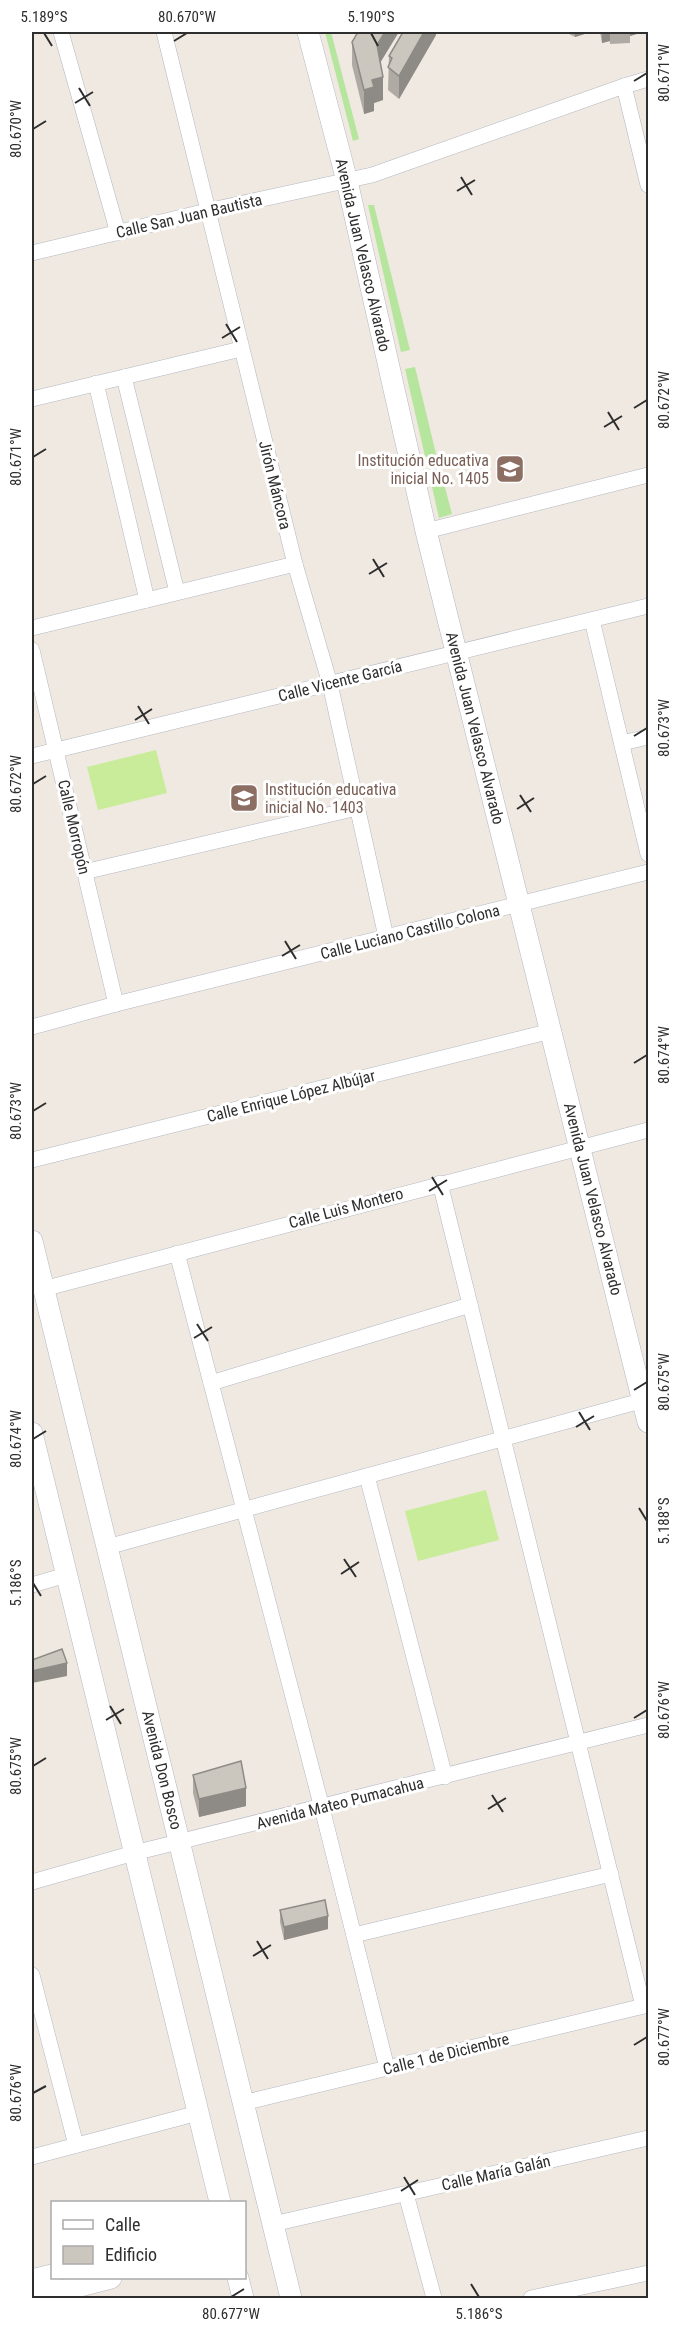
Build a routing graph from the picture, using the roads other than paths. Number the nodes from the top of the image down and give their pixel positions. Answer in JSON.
{"nodes":[{"id":1,"x":61,"y":32,"type":"edge"},
{"id":2,"x":164,"y":32,"type":"edge"},
{"id":3,"x":308,"y":32,"type":"edge"},
{"id":4,"x":648,"y":80,"type":"edge"},
{"id":5,"x":624,"y":86,"type":"junction"},
{"id":6,"x":347,"y":181,"type":"junction"},
{"id":7,"x":648,"y":184,"type":"edge"},
{"id":8,"x":207,"y":211,"type":"junction"},
{"id":9,"x":118,"y":233,"type":"junction"},
{"id":10,"x":32,"y":253,"type":"edge"},
{"id":11,"x":241,"y":349,"type":"junction"},
{"id":12,"x":124,"y":377,"type":"junction"},
{"id":13,"x":96,"y":383,"type":"junction"},
{"id":14,"x":32,"y":399,"type":"edge"},
{"id":15,"x":648,"y":475,"type":"edge"},
{"id":16,"x":426,"y":531,"type":"junction"},
{"id":17,"x":295,"y":564,"type":"junction"},
{"id":18,"x":177,"y":592,"type":"junction"},
{"id":19,"x":147,"y":600,"type":"junction"},
{"id":20,"x":648,"y":606,"type":"edge"},
{"id":21,"x":592,"y":620,"type":"junction"},
{"id":22,"x":32,"y":628,"type":"edge"},
{"id":23,"x":32,"y":650,"type":"edge"},
{"id":24,"x":456,"y":653,"type":"junction"},
{"id":25,"x":330,"y":684,"type":"junction"},
{"id":26,"x":648,"y":737,"type":"edge"},
{"id":27,"x":622,"y":743,"type":"junction"},
{"id":28,"x":56,"y":752,"type":"junction"},
{"id":29,"x":32,"y":756,"type":"edge"},
{"id":30,"x":357,"y":808,"type":"junction"},
{"id":31,"x":648,"y":854,"type":"edge"},
{"id":32,"x":84,"y":872,"type":"junction"},
{"id":33,"x":648,"y":872,"type":"edge"},
{"id":34,"x":519,"y":905,"type":"junction"},
{"id":35,"x":386,"y":938,"type":"junction"},
{"id":36,"x":116,"y":1004,"type":"junction"},
{"id":37,"x":32,"y":1027,"type":"edge"},
{"id":38,"x":551,"y":1031,"type":"junction"},
{"id":39,"x":648,"y":1130,"type":"edge"},
{"id":40,"x":579,"y":1146,"type":"junction"},
{"id":41,"x":32,"y":1160,"type":"edge"},
{"id":42,"x":440,"y":1183,"type":"junction"},
{"id":43,"x":32,"y":1241,"type":"edge"},
{"id":44,"x":177,"y":1253,"type":"junction"},
{"id":45,"x":43,"y":1289,"type":"junction"},
{"id":46,"x":470,"y":1305,"type":"junction"},
{"id":47,"x":211,"y":1383,"type":"junction"},
{"id":48,"x":646,"y":1400,"type":"edge"},
{"id":49,"x":648,"y":1422,"type":"edge"},
{"id":50,"x":32,"y":1434,"type":"edge"},
{"id":51,"x":504,"y":1438,"type":"junction"},
{"id":52,"x":367,"y":1476,"type":"junction"},
{"id":53,"x":244,"y":1509,"type":"junction"},
{"id":54,"x":107,"y":1546,"type":"junction"},
{"id":55,"x":66,"y":1575,"type":"junction"},
{"id":56,"x":32,"y":1585,"type":"edge"},
{"id":57,"x":648,"y":1725,"type":"edge"},
{"id":58,"x":579,"y":1742,"type":"junction"},
{"id":59,"x":445,"y":1777,"type":"junction"},
{"id":60,"x":322,"y":1808,"type":"junction"},
{"id":61,"x":180,"y":1844,"type":"junction"},
{"id":62,"x":134,"y":1853,"type":"junction"},
{"id":63,"x":611,"y":1874,"type":"junction"},
{"id":64,"x":32,"y":1882,"type":"edge"},
{"id":65,"x":354,"y":1935,"type":"junction"},
{"id":66,"x":32,"y":1975,"type":"edge"},
{"id":67,"x":646,"y":2006,"type":"edge"},
{"id":68,"x":36,"y":2012,"type":"edge"},
{"id":69,"x":387,"y":2068,"type":"junction"},
{"id":70,"x":243,"y":2103,"type":"junction"},
{"id":71,"x":198,"y":2113,"type":"junction"},
{"id":72,"x":648,"y":2138,"type":"edge"},
{"id":73,"x":75,"y":2145,"type":"junction"},
{"id":74,"x":32,"y":2157,"type":"edge"},
{"id":75,"x":406,"y":2194,"type":"junction"},
{"id":76,"x":220,"y":2201,"type":"edge"},
{"id":77,"x":273,"y":2224,"type":"junction"},
{"id":78,"x":648,"y":2273,"type":"edge"},
{"id":79,"x":51,"y":2275,"type":"edge"},
{"id":80,"x":104,"y":2279,"type":"edge"},
{"id":81,"x":238,"y":2279,"type":"edge"},
{"id":82,"x":32,"y":2280,"type":"edge"},
{"id":83,"x":33,"y":2298,"type":"edge"},
{"id":84,"x":243,"y":2298,"type":"edge"},
{"id":85,"x":291,"y":2298,"type":"edge"},
{"id":86,"x":434,"y":2298,"type":"edge"},
{"id":87,"x":531,"y":2298,"type":"edge"}],
"edges":[{"from":1,"to":9,"type":"street"},
{"from":2,"to":8,"type":"street","name":"Jirón Máncora"},
{"from":3,"to":6,"type":"street","name":"Avenida Juan Velasco Alvarado"},
{"from":4,"to":5,"type":"street","name":"Calle San Juan Bautista"},
{"from":5,"to":6,"type":"street","name":"Calle San Juan Bautista"},
{"from":5,"to":7,"type":"street"},
{"from":6,"to":8,"type":"street","name":"Calle San Juan Bautista"},
{"from":6,"to":16,"type":"street","name":"Avenida Juan Velasco Alvarado"},
{"from":8,"to":9,"type":"street","name":"Calle San Juan Bautista"},
{"from":8,"to":11,"type":"street","name":"Jirón Máncora"},
{"from":9,"to":10,"type":"street","name":"Calle San Juan Bautista"},
{"from":11,"to":12,"type":"street"},
{"from":11,"to":17,"type":"street","name":"Jirón Máncora"},
{"from":12,"to":13,"type":"street"},
{"from":12,"to":18,"type":"street"},
{"from":13,"to":14,"type":"street"},
{"from":13,"to":19,"type":"street"},
{"from":15,"to":16,"type":"street"},
{"from":16,"to":24,"type":"street","name":"Avenida Juan Velasco Alvarado"},
{"from":17,"to":18,"type":"street"},
{"from":17,"to":25,"type":"street","name":"Jirón Máncora"},
{"from":18,"to":19,"type":"street"},
{"from":19,"to":22,"type":"street"},
{"from":20,"to":21,"type":"street","name":"Calle Vicente García"},
{"from":21,"to":24,"type":"street","name":"Calle Vicente García"},
{"from":21,"to":27,"type":"street"},
{"from":23,"to":28,"type":"street","name":"Calle Morropón"},
{"from":24,"to":25,"type":"street","name":"Calle Vicente García"},
{"from":24,"to":34,"type":"street","name":"Avenida Juan Velasco Alvarado"},
{"from":25,"to":28,"type":"street","name":"Calle Vicente García"},
{"from":25,"to":30,"type":"street","name":"Jirón Máncora"},
{"from":26,"to":27,"type":"street"},
{"from":27,"to":31,"type":"street"},
{"from":28,"to":29,"type":"street","name":"Calle Vicente García"},
{"from":28,"to":32,"type":"street","name":"Calle Morropón"},
{"from":30,"to":32,"type":"street"},
{"from":30,"to":35,"type":"street","name":"Jirón Máncora"},
{"from":32,"to":36,"type":"street","name":"Calle Morropón"},
{"from":33,"to":34,"type":"street","name":"Calle Luciano Castillo Colona"},
{"from":34,"to":35,"type":"street","name":"Calle Luciano Castillo Colona"},
{"from":34,"to":38,"type":"street","name":"Avenida Juan Velasco Alvarado"},
{"from":35,"to":36,"type":"street","name":"Calle Luciano Castillo Colona"},
{"from":36,"to":37,"type":"street","name":"Calle Luciano Castillo Colona"},
{"from":38,"to":40,"type":"street","name":"Avenida Juan Velasco Alvarado"},
{"from":38,"to":41,"type":"street","name":"Calle Enrique López Albújar"},
{"from":39,"to":40,"type":"street","name":"Calle Luis Montero"},
{"from":40,"to":42,"type":"street","name":"Calle Luis Montero"},
{"from":40,"to":48,"type":"street","name":"Avenida Juan Velasco Alvarado"},
{"from":42,"to":44,"type":"street","name":"Calle Luis Montero"},
{"from":42,"to":46,"type":"street"},
{"from":43,"to":45,"type":"street","name":"Avenida Don Bosco"},
{"from":44,"to":45,"type":"street","name":"Calle Luis Montero"},
{"from":44,"to":47,"type":"street"},
{"from":45,"to":54,"type":"street","name":"Avenida Don Bosco"},
{"from":46,"to":47,"type":"street"},
{"from":46,"to":51,"type":"street"},
{"from":47,"to":53,"type":"street"},
{"from":48,"to":49,"type":"street","name":"Avenida Juan Velasco Alvarado"},
{"from":48,"to":51,"type":"street"},
{"from":50,"to":55,"type":"street"},
{"from":51,"to":52,"type":"street"},
{"from":51,"to":58,"type":"street"},
{"from":52,"to":53,"type":"street"},
{"from":52,"to":59,"type":"street"},
{"from":53,"to":54,"type":"street"},
{"from":53,"to":60,"type":"street"},
{"from":54,"to":61,"type":"street","name":"Avenida Don Bosco"},
{"from":55,"to":56,"type":"street"},
{"from":55,"to":62,"type":"street"},
{"from":57,"to":58,"type":"street","name":"Avenida Mateo Pumacahua"},
{"from":58,"to":59,"type":"street","name":"Avenida Mateo Pumacahua"},
{"from":58,"to":63,"type":"street"},
{"from":59,"to":60,"type":"street","name":"Avenida Mateo Pumacahua"},
{"from":60,"to":61,"type":"street","name":"Avenida Mateo Pumacahua"},
{"from":60,"to":65,"type":"street"},
{"from":61,"to":62,"type":"street","name":"Avenida Mateo Pumacahua"},
{"from":61,"to":70,"type":"street","name":"Avenida Don Bosco"},
{"from":62,"to":64,"type":"street","name":"Avenida Mateo Pumacahua"},
{"from":62,"to":71,"type":"street"},
{"from":63,"to":65,"type":"street"},
{"from":63,"to":67,"type":"street"},
{"from":65,"to":69,"type":"street"},
{"from":66,"to":68,"type":"street"},
{"from":67,"to":69,"type":"street","name":"Calle 1 de Diciembre"},
{"from":68,"to":73,"type":"street"},
{"from":69,"to":70,"type":"street","name":"Calle 1 de Diciembre"},
{"from":70,"to":77,"type":"street","name":"Avenida Don Bosco"},
{"from":71,"to":73,"type":"street"},
{"from":71,"to":76,"type":"street"},
{"from":72,"to":75,"type":"street","name":"Calle María Galán"},
{"from":73,"to":74,"type":"street"},
{"from":75,"to":77,"type":"street","name":"Calle María Galán"},
{"from":75,"to":86,"type":"street"},
{"from":77,"to":85,"type":"street","name":"Avenida Don Bosco"},
{"from":78,"to":87,"type":"street"},
{"from":79,"to":82,"type":"street"},
{"from":80,"to":83,"type":"street"},
{"from":81,"to":84,"type":"street"}]}
